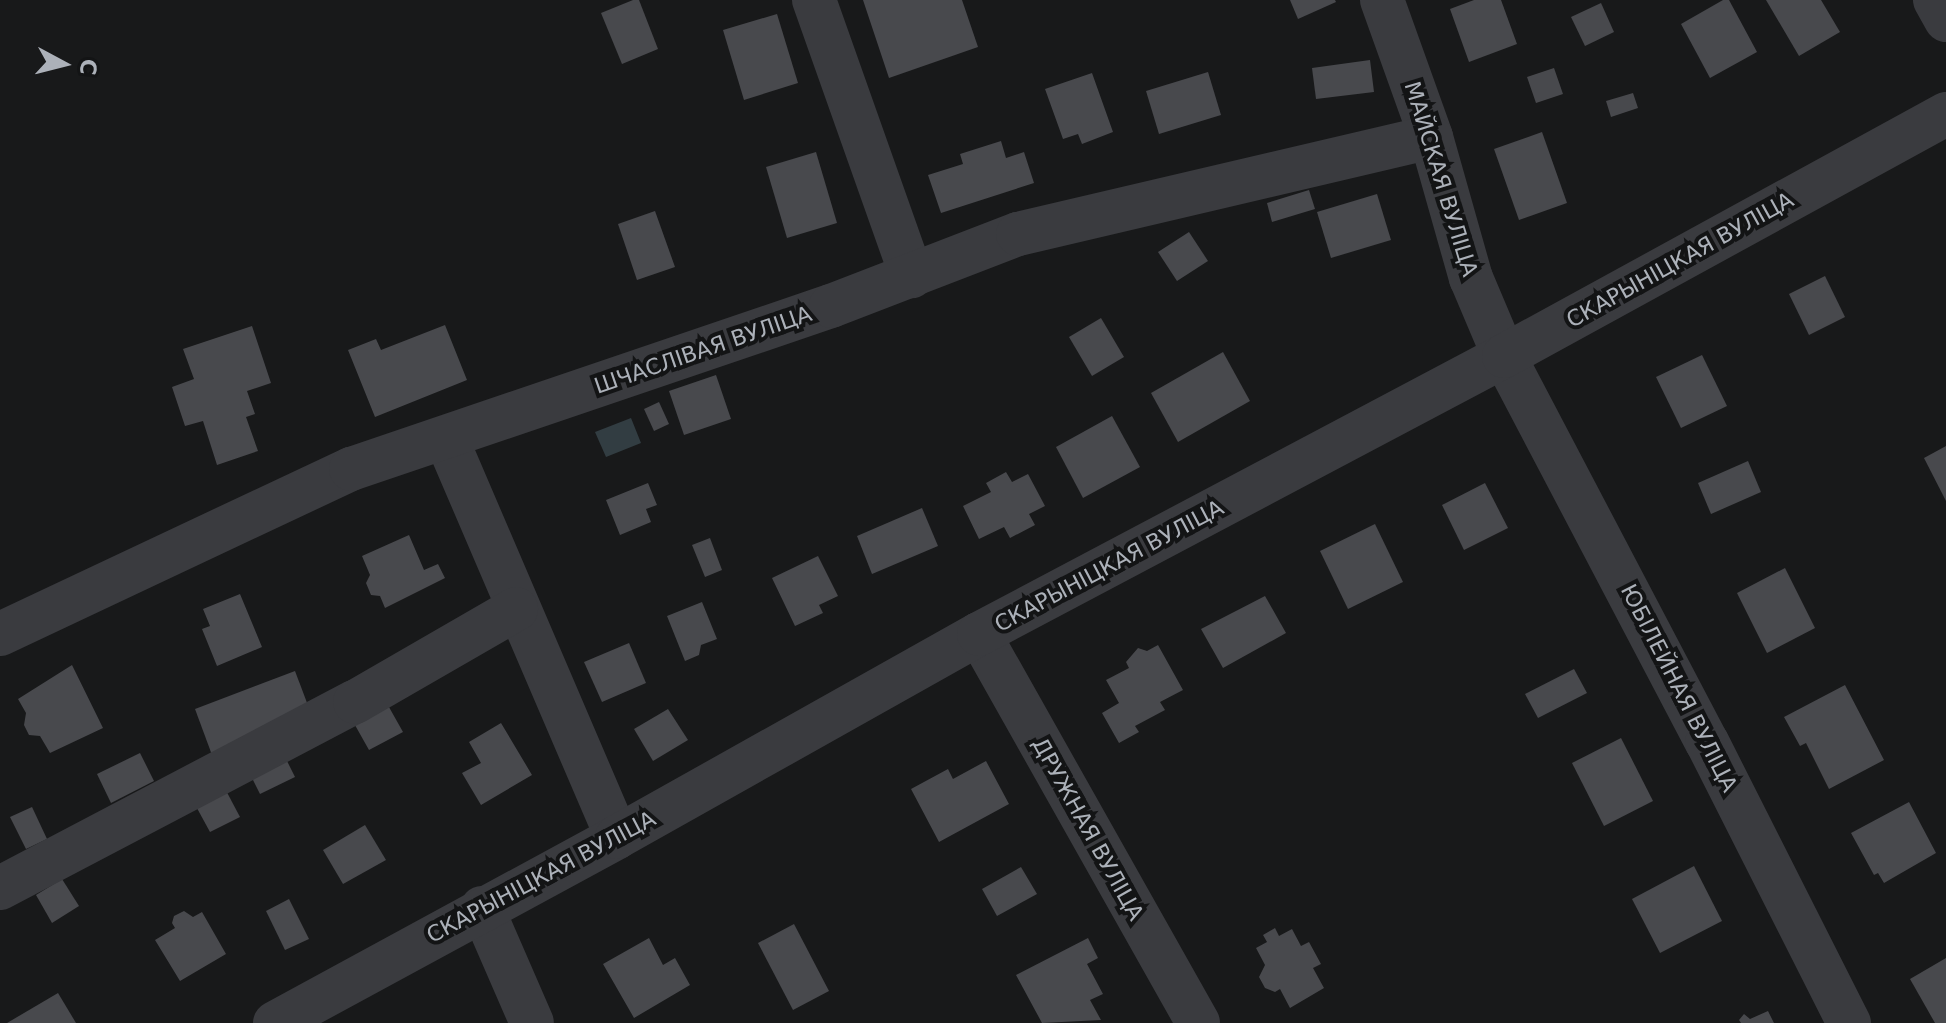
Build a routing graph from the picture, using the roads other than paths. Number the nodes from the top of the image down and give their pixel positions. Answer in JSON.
{"nodes":[{"id":1,"x":814,"y":0,"type":"edge"},
{"id":2,"x":1382,"y":0,"type":"edge"},
{"id":3,"x":1935,"y":0,"type":"edge"},
{"id":4,"x":1946,"y":20,"type":"edge"},
{"id":5,"x":1946,"y":114,"type":"edge"},
{"id":6,"x":1431,"y":137,"type":"junction"},
{"id":7,"x":912,"y":276,"type":"junction"},
{"id":8,"x":1504,"y":356,"type":"junction"},
{"id":9,"x":446,"y":438,"type":"junction"},
{"id":10,"x":516,"y":609,"type":"junction"},
{"id":11,"x":0,"y":634,"type":"edge"},
{"id":12,"x":979,"y":634,"type":"junction"},
{"id":13,"x":617,"y":837,"type":"junction"},
{"id":14,"x":0,"y":888,"type":"edge"},
{"id":15,"x":482,"y":908,"type":"junction"},
{"id":16,"x":275,"y":1023,"type":"edge"},
{"id":17,"x":532,"y":1023,"type":"edge"},
{"id":18,"x":1198,"y":1023,"type":"edge"},
{"id":19,"x":1849,"y":1023,"type":"edge"}],
"edges":[{"from":1,"to":7,"type":"street"},
{"from":2,"to":6,"type":"street","name":"МАЙСКАЯ ВУЛІЦА"},
{"from":3,"to":4,"type":"street"},
{"from":5,"to":8,"type":"street","name":"СКАРЫНІЦКАЯ ВУЛІЦА"},
{"from":6,"to":7,"type":"street","name":"ШЧАСЛІВАЯ ВУЛІЦА"},
{"from":6,"to":8,"type":"street","name":"МАЙСКАЯ ВУЛІЦА"},
{"from":7,"to":9,"type":"street","name":"ШЧАСЛІВАЯ ВУЛІЦА"},
{"from":8,"to":12,"type":"street","name":"СКАРЫНІЦКАЯ ВУЛІЦА"},
{"from":8,"to":19,"type":"street","name":"ЮБІЛЕЙНАЯ ВУЛІЦА"},
{"from":9,"to":10,"type":"street"},
{"from":9,"to":11,"type":"street","name":"ШЧАСЛІВАЯ ВУЛІЦА"},
{"from":10,"to":13,"type":"street"},
{"from":10,"to":14,"type":"street"},
{"from":12,"to":13,"type":"street","name":"СКАРЫНІЦКАЯ ВУЛІЦА"},
{"from":12,"to":18,"type":"street","name":"ДРУЖНАЯ ВУЛІЦА"},
{"from":13,"to":15,"type":"street","name":"СКАРЫНІЦКАЯ ВУЛІЦА"},
{"from":15,"to":16,"type":"street","name":"СКАРЫНІЦКАЯ ВУЛІЦА"},
{"from":15,"to":17,"type":"street"}]}
